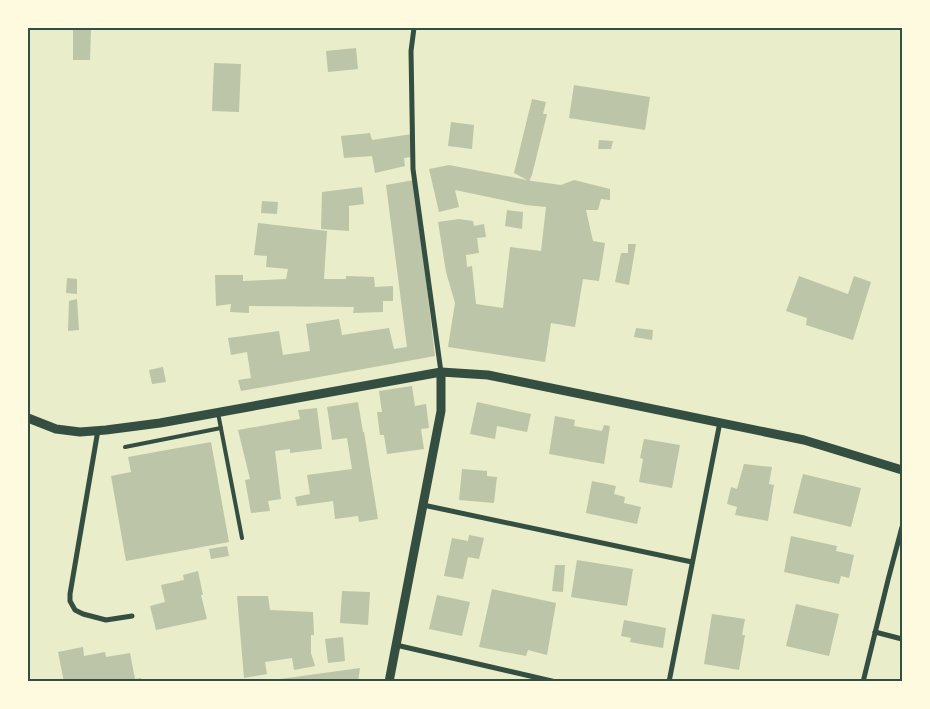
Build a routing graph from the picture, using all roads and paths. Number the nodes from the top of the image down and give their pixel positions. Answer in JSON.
{"nodes":[{"id":1,"x":414,"y":28,"type":"edge"},
{"id":2,"x":441,"y":372,"type":"junction"},
{"id":3,"x":218,"y":412,"type":"junction"},
{"id":4,"x":28,"y":418,"type":"edge"},
{"id":5,"x":720,"y":422,"type":"junction"},
{"id":6,"x":221,"y":428,"type":"junction"},
{"id":7,"x":98,"y":430,"type":"junction"},
{"id":8,"x":125,"y":447,"type":"dead end"},
{"id":9,"x":902,"y":470,"type":"edge"},
{"id":10,"x":423,"y":504,"type":"junction"},
{"id":11,"x":902,"y":527,"type":"edge"},
{"id":12,"x":242,"y":538,"type":"dead end"},
{"id":13,"x":692,"y":562,"type":"junction"},
{"id":14,"x":132,"y":616,"type":"dead end"},
{"id":15,"x":875,"y":632,"type":"junction"},
{"id":16,"x":902,"y":639,"type":"edge"},
{"id":17,"x":396,"y":645,"type":"junction"},
{"id":18,"x":389,"y":682,"type":"edge"},
{"id":19,"x":556,"y":682,"type":"edge"},
{"id":20,"x":668,"y":682,"type":"edge"},
{"id":21,"x":863,"y":682,"type":"edge"}],
"edges":[{"from":1,"to":2,"type":"street"},
{"from":2,"to":3,"type":"street"},
{"from":2,"to":5,"type":"street"},
{"from":2,"to":10,"type":"street"},
{"from":3,"to":6,"type":"lane"},
{"from":3,"to":7,"type":"street"},
{"from":4,"to":7,"type":"street"},
{"from":5,"to":9,"type":"street"},
{"from":5,"to":13,"type":"street"},
{"from":6,"to":8,"type":"lane"},
{"from":6,"to":12,"type":"lane"},
{"from":7,"to":14,"type":"street"},
{"from":10,"to":13,"type":"street"},
{"from":10,"to":17,"type":"street"},
{"from":11,"to":15,"type":"street"},
{"from":13,"to":20,"type":"street"},
{"from":15,"to":16,"type":"street"},
{"from":15,"to":21,"type":"street"},
{"from":17,"to":18,"type":"street"},
{"from":17,"to":19,"type":"street"}]}
